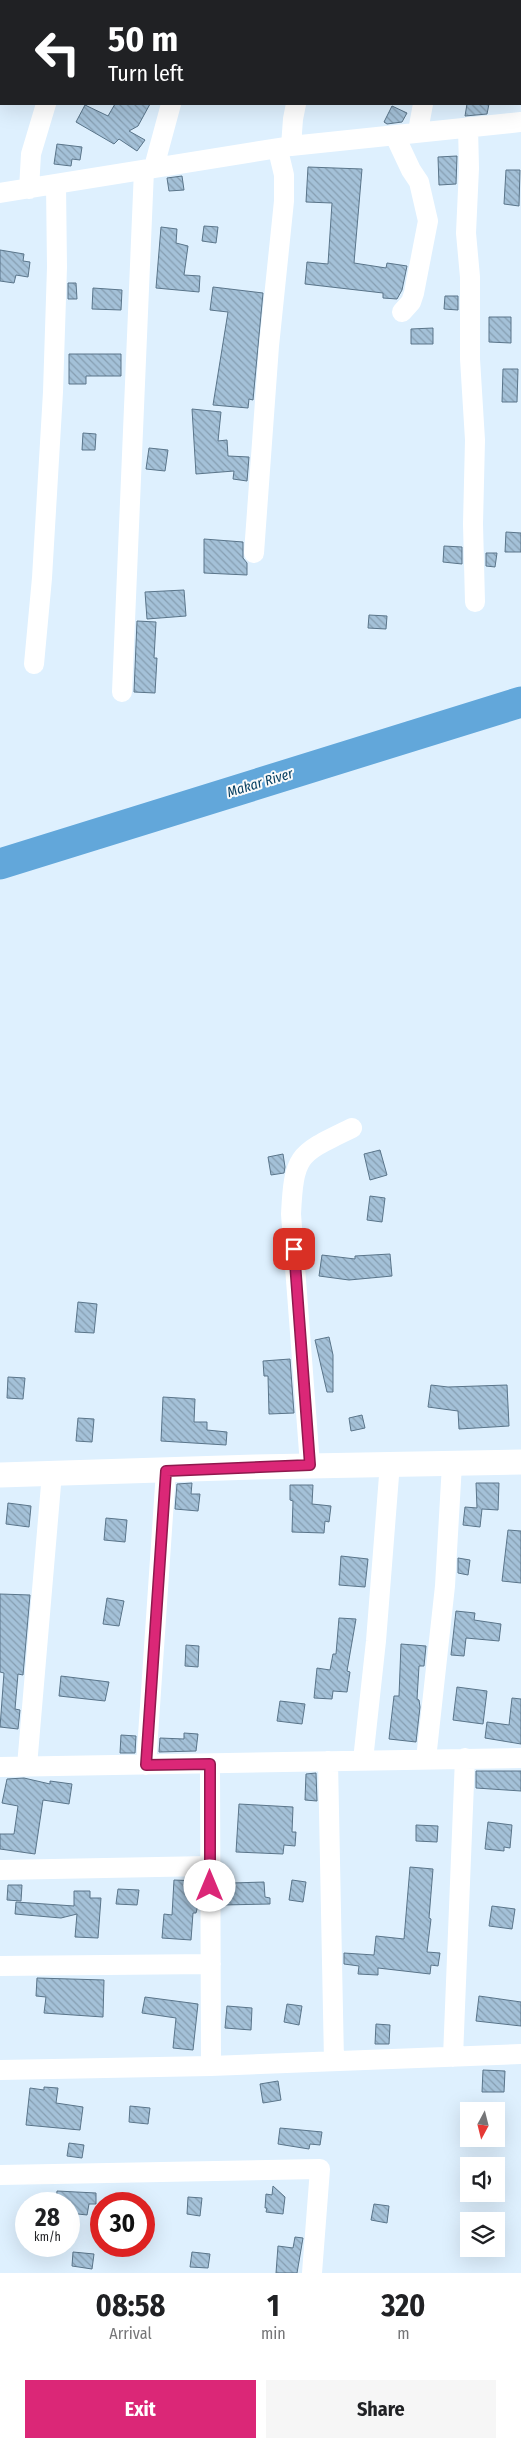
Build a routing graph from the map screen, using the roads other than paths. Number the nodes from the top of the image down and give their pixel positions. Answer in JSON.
{"nodes":[{"id":1,"x":46,"y":105,"type":"edge"},
{"id":2,"x":171,"y":105,"type":"edge"},
{"id":3,"x":296,"y":105,"type":"edge"},
{"id":4,"x":423,"y":105,"type":"edge"},
{"id":5,"x":521,"y":122,"type":"edge"},
{"id":6,"x":468,"y":127,"type":"junction"},
{"id":7,"x":418,"y":131,"type":"junction"},
{"id":8,"x":395,"y":136,"type":"junction"},
{"id":9,"x":284,"y":148,"type":"junction"},
{"id":10,"x":149,"y":168,"type":"junction"},
{"id":11,"x":56,"y":184,"type":"junction"},
{"id":12,"x":29,"y":189,"type":"junction"},
{"id":13,"x":0,"y":193,"type":"edge"},
{"id":14,"x":402,"y":312,"type":"dead end"},
{"id":15,"x":254,"y":553,"type":"dead end"},
{"id":16,"x":475,"y":602,"type":"dead end"},
{"id":17,"x":34,"y":664,"type":"dead end"},
{"id":18,"x":122,"y":692,"type":"dead end"},
{"id":19,"x":352,"y":1128,"type":"dead end"},
{"id":20,"x":521,"y":1462,"type":"edge"},
{"id":21,"x":390,"y":1463,"type":"junction"},
{"id":22,"x":452,"y":1464,"type":"junction"},
{"id":23,"x":310,"y":1465,"type":"junction"},
{"id":24,"x":166,"y":1471,"type":"junction"},
{"id":25,"x":52,"y":1473,"type":"junction"},
{"id":26,"x":0,"y":1475,"type":"edge"},
{"id":27,"x":466,"y":1758,"type":"junction"},
{"id":28,"x":521,"y":1758,"type":"edge"},
{"id":29,"x":426,"y":1759,"type":"junction"},
{"id":30,"x":363,"y":1760,"type":"junction"},
{"id":31,"x":328,"y":1761,"type":"junction"},
{"id":32,"x":210,"y":1764,"type":"junction"},
{"id":33,"x":146,"y":1765,"type":"junction"},
{"id":34,"x":27,"y":1766,"type":"junction"},
{"id":35,"x":0,"y":1767,"type":"edge"},
{"id":36,"x":210,"y":1866,"type":"junction"},
{"id":37,"x":0,"y":1870,"type":"edge"},
{"id":38,"x":211,"y":1964,"type":"junction"},
{"id":39,"x":0,"y":1966,"type":"edge"},
{"id":40,"x":521,"y":2054,"type":"edge"},
{"id":41,"x":453,"y":2057,"type":"junction"},
{"id":42,"x":334,"y":2061,"type":"junction"},
{"id":43,"x":211,"y":2066,"type":"junction"},
{"id":44,"x":0,"y":2070,"type":"edge"},
{"id":45,"x":0,"y":2176,"type":"edge"},
{"id":46,"x":312,"y":2273,"type":"edge"}],
"edges":[{"from":1,"to":12,"type":"street"},
{"from":2,"to":10,"type":"street"},
{"from":3,"to":9,"type":"street"},
{"from":4,"to":7,"type":"street"},
{"from":5,"to":6,"type":"street"},
{"from":6,"to":7,"type":"street"},
{"from":6,"to":16,"type":"street"},
{"from":7,"to":8,"type":"street"},
{"from":8,"to":9,"type":"street"},
{"from":8,"to":14,"type":"street"},
{"from":9,"to":10,"type":"street"},
{"from":9,"to":15,"type":"street"},
{"from":10,"to":11,"type":"street"},
{"from":10,"to":18,"type":"street"},
{"from":11,"to":12,"type":"street"},
{"from":11,"to":17,"type":"street"},
{"from":12,"to":13,"type":"street"},
{"from":19,"to":23,"type":"street"},
{"from":20,"to":22,"type":"street"},
{"from":21,"to":22,"type":"street"},
{"from":21,"to":23,"type":"street"},
{"from":21,"to":30,"type":"street"},
{"from":22,"to":29,"type":"street"},
{"from":23,"to":24,"type":"street"},
{"from":24,"to":25,"type":"street"},
{"from":24,"to":33,"type":"street"},
{"from":25,"to":26,"type":"street"},
{"from":25,"to":34,"type":"street"},
{"from":27,"to":28,"type":"street"},
{"from":27,"to":29,"type":"street"},
{"from":27,"to":41,"type":"street"},
{"from":29,"to":30,"type":"street"},
{"from":30,"to":31,"type":"street"},
{"from":31,"to":32,"type":"street"},
{"from":31,"to":42,"type":"street"},
{"from":32,"to":33,"type":"street"},
{"from":32,"to":36,"type":"street"},
{"from":33,"to":34,"type":"street"},
{"from":34,"to":35,"type":"street"},
{"from":36,"to":37,"type":"street"},
{"from":36,"to":38,"type":"street"},
{"from":38,"to":39,"type":"street"},
{"from":38,"to":43,"type":"street"},
{"from":40,"to":41,"type":"street"},
{"from":41,"to":42,"type":"street"},
{"from":42,"to":43,"type":"street"},
{"from":43,"to":44,"type":"street"},
{"from":45,"to":46,"type":"street"}]}
